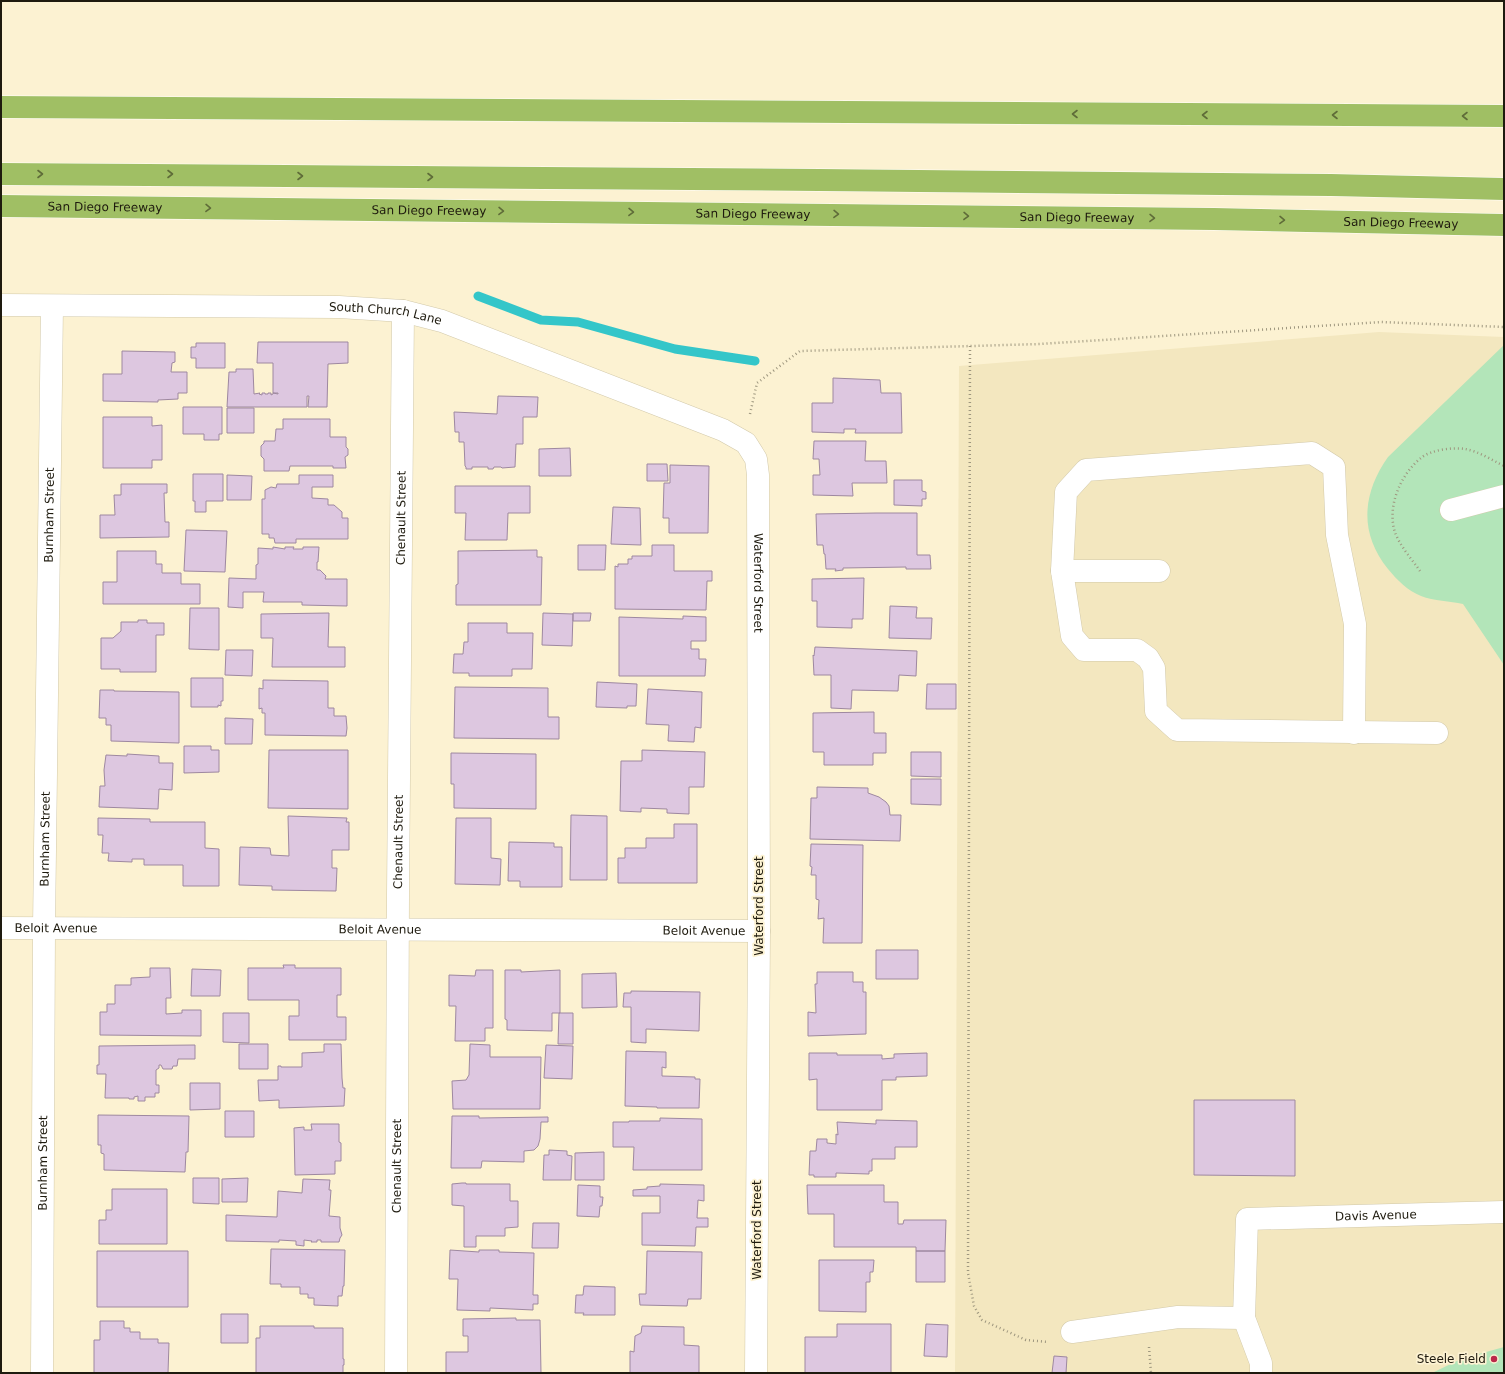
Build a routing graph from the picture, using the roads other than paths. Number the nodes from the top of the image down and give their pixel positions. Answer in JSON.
{"nodes":[{"id":1,"x":1,"y":107,"type":"edge"},
{"id":2,"x":1504,"y":116,"type":"edge"},
{"id":3,"x":1,"y":174,"type":"edge"},
{"id":4,"x":1504,"y":189,"type":"edge"},
{"id":5,"x":1,"y":206,"type":"edge"},
{"id":6,"x":1504,"y":225,"type":"edge"},
{"id":7,"x":1,"y":305,"type":"edge"},
{"id":8,"x":52,"y":306,"type":"junction"},
{"id":9,"x":403,"y":311,"type":"junction"},
{"id":10,"x":746,"y":443,"type":"joint"},
{"id":11,"x":1504,"y":496,"type":"edge"},
{"id":12,"x":1451,"y":510,"type":"dead end"},
{"id":13,"x":1062,"y":571,"type":"junction"},
{"id":14,"x":1159,"y":571,"type":"dead end"},
{"id":15,"x":1354,"y":733,"type":"junction"},
{"id":16,"x":1437,"y":733,"type":"dead end"},
{"id":17,"x":1,"y":928,"type":"edge"},
{"id":18,"x":44,"y":928,"type":"junction"},
{"id":19,"x":398,"y":929,"type":"junction"},
{"id":20,"x":759,"y":931,"type":"junction"},
{"id":21,"x":1504,"y":1212,"type":"edge"},
{"id":22,"x":1244,"y":1318,"type":"junction"},
{"id":23,"x":1072,"y":1332,"type":"road end"},
{"id":24,"x":42,"y":1373,"type":"edge"},
{"id":25,"x":396,"y":1373,"type":"edge"},
{"id":26,"x":756,"y":1373,"type":"edge"},
{"id":27,"x":1261,"y":1373,"type":"edge"}],
"edges":[{"from":2,"to":1,"type":"highway","one_way":true},
{"from":3,"to":4,"type":"highway","one_way":true},
{"from":5,"to":6,"type":"highway","name":"San Diego Freeway","one_way":true},
{"from":7,"to":8,"type":"street","name":"South Church Lane"},
{"from":8,"to":9,"type":"street","name":"South Church Lane"},
{"from":8,"to":18,"type":"street","name":"Burnham Street"},
{"from":9,"to":10,"type":"street","name":"South Church Lane"},
{"from":9,"to":19,"type":"street","name":"Chenault Street"},
{"from":10,"to":20,"type":"street","name":"Waterford Street"},
{"from":11,"to":12,"type":"street"},
{"from":13,"to":14,"type":"street"},
{"from":13,"to":15,"type":"street"},
{"from":13,"to":15,"type":"street"},
{"from":15,"to":16,"type":"street"},
{"from":17,"to":18,"type":"street","name":"Beloit Avenue"},
{"from":18,"to":19,"type":"street","name":"Beloit Avenue"},
{"from":18,"to":24,"type":"street","name":"Burnham Street"},
{"from":19,"to":20,"type":"street","name":"Beloit Avenue"},
{"from":19,"to":25,"type":"street","name":"Chenault Street"},
{"from":20,"to":26,"type":"street","name":"Waterford Street"},
{"from":21,"to":22,"type":"street","name":"Davis Avenue"},
{"from":22,"to":23,"type":"street"},
{"from":22,"to":27,"type":"street"}]}
